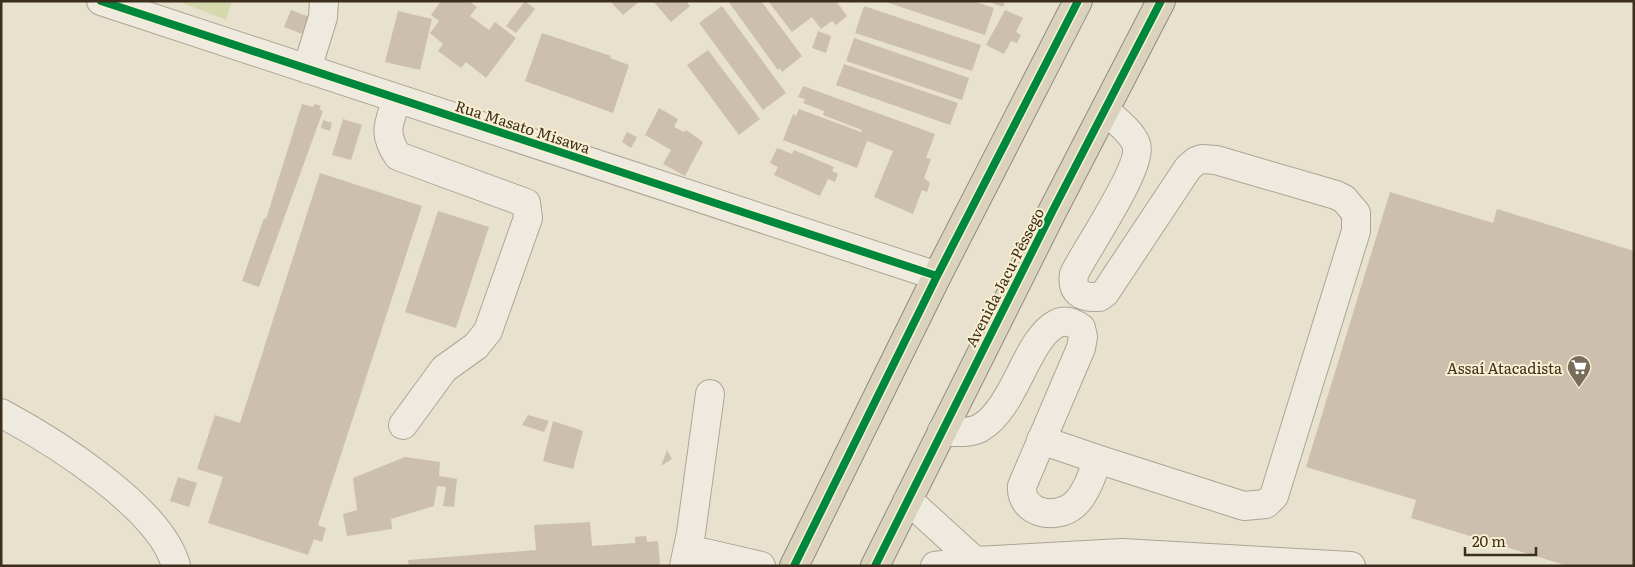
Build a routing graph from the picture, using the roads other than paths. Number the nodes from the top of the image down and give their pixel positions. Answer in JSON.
{"nodes":[{"id":1,"x":101,"y":1,"type":"edge"},
{"id":2,"x":324,"y":1,"type":"edge"},
{"id":3,"x":1078,"y":1,"type":"edge"},
{"id":4,"x":1161,"y":1,"type":"edge"},
{"id":5,"x":308,"y":69,"type":"junction"},
{"id":6,"x":397,"y":99,"type":"junction"},
{"id":7,"x":1105,"y":110,"type":"junction"},
{"id":8,"x":937,"y":276,"type":"junction"},
{"id":9,"x":710,"y":394,"type":"dead end"},
{"id":10,"x":1,"y":413,"type":"edge"},
{"id":11,"x":402,"y":425,"type":"dead end"},
{"id":12,"x":942,"y":431,"type":"junction"},
{"id":13,"x":1041,"y":440,"type":"junction"},
{"id":14,"x":1097,"y":459,"type":"junction"},
{"id":15,"x":908,"y":500,"type":"junction"},
{"id":16,"x":686,"y":557,"type":"edge"},
{"id":17,"x":975,"y":561,"type":"junction"},
{"id":18,"x":176,"y":566,"type":"edge"},
{"id":19,"x":761,"y":566,"type":"edge"},
{"id":20,"x":794,"y":566,"type":"edge"},
{"id":21,"x":875,"y":566,"type":"edge"},
{"id":22,"x":935,"y":566,"type":"edge"},
{"id":23,"x":1351,"y":566,"type":"edge"}],
"edges":[{"from":1,"to":5,"type":"street","name":"Rua Masato Misawa"},
{"from":2,"to":5,"type":"street"},
{"from":3,"to":8,"type":"highway"},
{"from":4,"to":7,"type":"highway","name":"Avenida Jacu-Pêssego"},
{"from":5,"to":6,"type":"street","name":"Rua Masato Misawa"},
{"from":6,"to":8,"type":"street","name":"Rua Masato Misawa"},
{"from":6,"to":11,"type":"street"},
{"from":7,"to":12,"type":"highway","name":"Avenida Jacu-Pêssego"},
{"from":7,"to":14,"type":"street"},
{"from":8,"to":20,"type":"highway"},
{"from":9,"to":16,"type":"street"},
{"from":10,"to":18,"type":"street"},
{"from":12,"to":13,"type":"street"},
{"from":12,"to":15,"type":"highway","name":"Avenida Jacu-Pêssego"},
{"from":13,"to":14,"type":"street"},
{"from":13,"to":14,"type":"street"},
{"from":15,"to":17,"type":"street"},
{"from":15,"to":21,"type":"highway","name":"Avenida Jacu-Pêssego"},
{"from":16,"to":19,"type":"street"},
{"from":17,"to":22,"type":"street"},
{"from":17,"to":23,"type":"street"}]}
